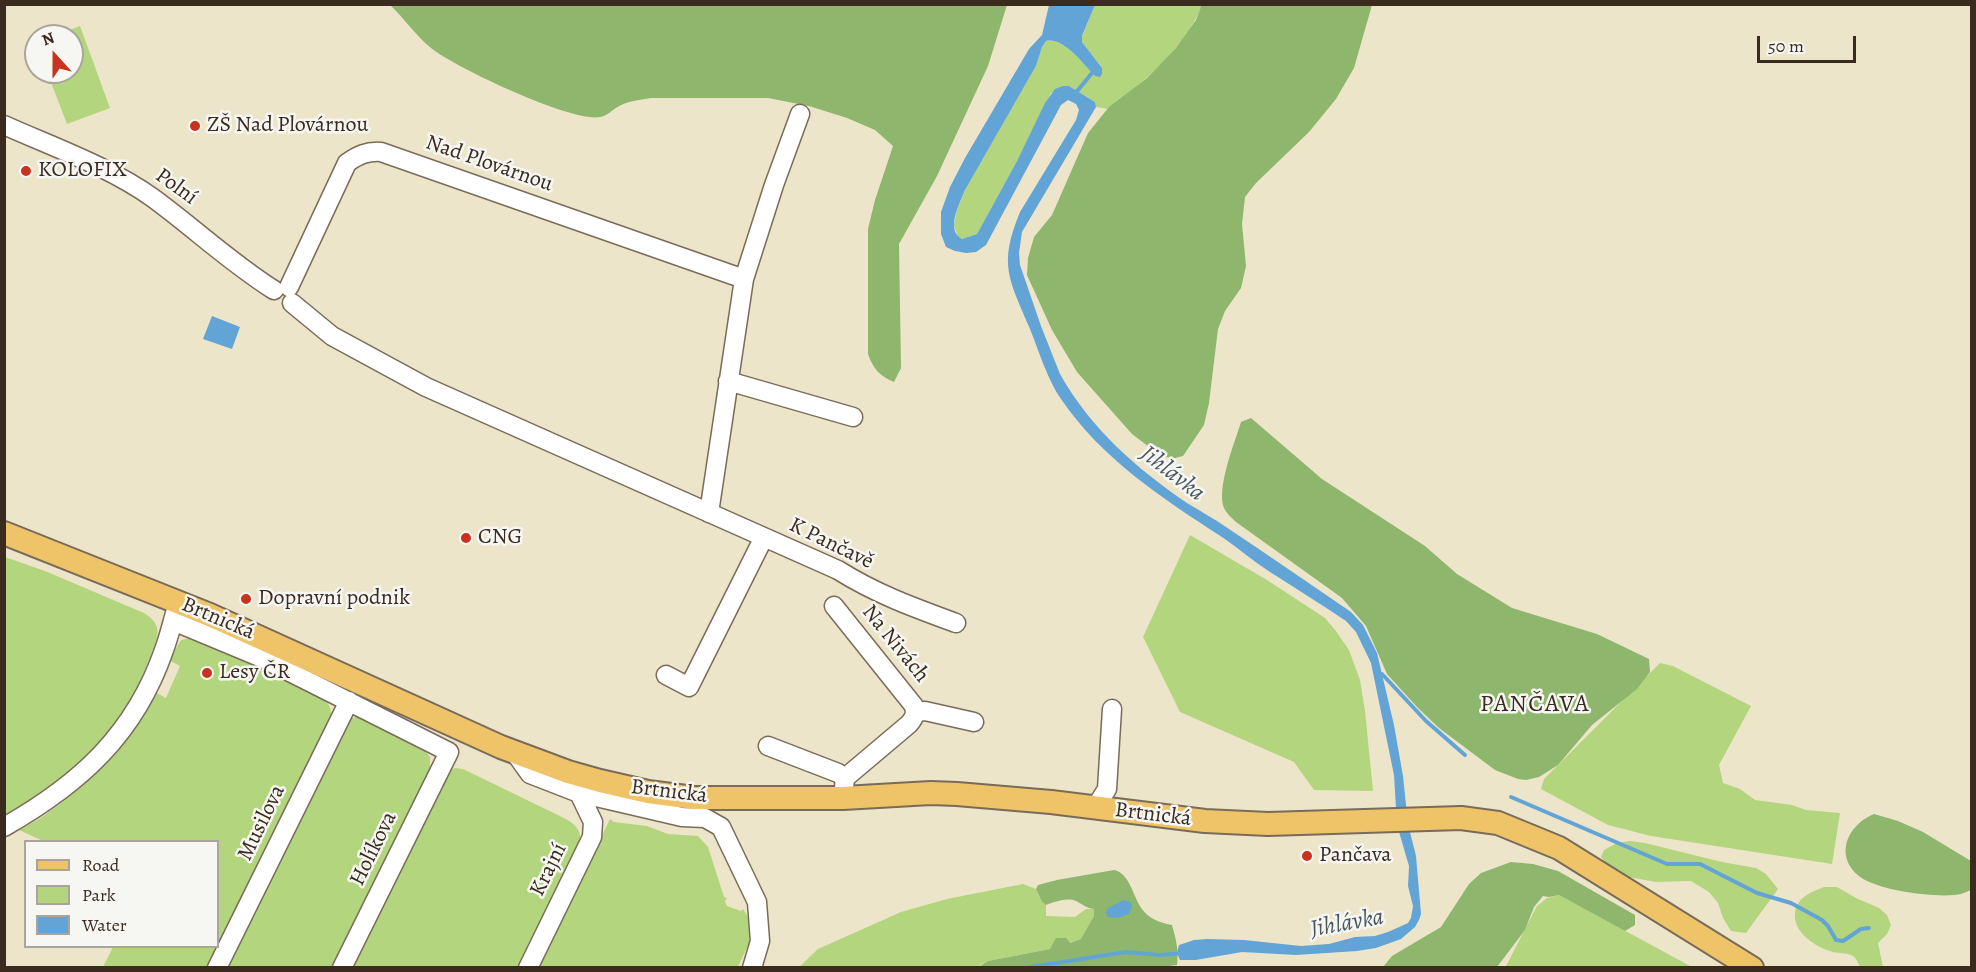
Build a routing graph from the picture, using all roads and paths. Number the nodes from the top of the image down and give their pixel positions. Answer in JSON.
{"nodes":[{"id":1,"x":800,"y":114,"type":"dead end"},
{"id":2,"x":4,"y":125,"type":"edge"},
{"id":3,"x":744,"y":279,"type":"junction"},
{"id":4,"x":285,"y":294,"type":"junction"},
{"id":5,"x":728,"y":381,"type":"junction"},
{"id":6,"x":853,"y":417,"type":"dead end"},
{"id":7,"x":709,"y":513,"type":"junction"},
{"id":8,"x":4,"y":533,"type":"edge"},
{"id":9,"x":763,"y":538,"type":"junction"},
{"id":10,"x":834,"y":606,"type":"dead end"},
{"id":11,"x":176,"y":611,"type":"junction"},
{"id":12,"x":956,"y":623,"type":"dead end"},
{"id":13,"x":666,"y":675,"type":"dead end"},
{"id":14,"x":349,"y":701,"type":"junction"},
{"id":15,"x":1112,"y":709,"type":"dead end"},
{"id":16,"x":916,"y":712,"type":"junction"},
{"id":17,"x":974,"y":722,"type":"dead end"},
{"id":18,"x":768,"y":746,"type":"dead end"},
{"id":19,"x":449,"y":752,"type":"joint"},
{"id":20,"x":515,"y":753,"type":"junction"},
{"id":21,"x":844,"y":788,"type":"junction"},
{"id":22,"x":579,"y":794,"type":"junction"},
{"id":23,"x":1095,"y":808,"type":"junction"},
{"id":24,"x":4,"y":827,"type":"edge"},
{"id":25,"x":217,"y":968,"type":"edge"},
{"id":26,"x":342,"y":968,"type":"edge"},
{"id":27,"x":528,"y":968,"type":"edge"},
{"id":28,"x":752,"y":968,"type":"edge"},
{"id":29,"x":1752,"y":968,"type":"edge"}],
"edges":[{"from":1,"to":3,"type":"street"},
{"from":2,"to":4,"type":"street","name":"Polní"},
{"from":3,"to":4,"type":"street","name":"Nad Plovárnou"},
{"from":3,"to":5,"type":"street"},
{"from":4,"to":7,"type":"street"},
{"from":5,"to":6,"type":"street"},
{"from":5,"to":7,"type":"street"},
{"from":7,"to":9,"type":"street"},
{"from":8,"to":11,"type":"main road","name":"Brtnická"},
{"from":9,"to":12,"type":"street","name":"K Pančavě"},
{"from":9,"to":13,"type":"street","name":"K Pančavě"},
{"from":10,"to":16,"type":"street","name":"Na Nivách"},
{"from":11,"to":14,"type":"street","name":"Brtnická"},
{"from":11,"to":20,"type":"main road","name":"Brtnická"},
{"from":11,"to":24,"type":"street"},
{"from":14,"to":19,"type":"street","name":"Brtnická"},
{"from":14,"to":25,"type":"street","name":"Musilova"},
{"from":15,"to":23,"type":"street"},
{"from":16,"to":17,"type":"street","name":"Na Nivách"},
{"from":16,"to":21,"type":"street","name":"Na Nivách"},
{"from":18,"to":21,"type":"street"},
{"from":19,"to":26,"type":"street","name":"Holíkova"},
{"from":20,"to":21,"type":"main road","name":"Brtnická"},
{"from":20,"to":22,"type":"street"},
{"from":21,"to":23,"type":"main road","name":"Brtnická"},
{"from":22,"to":27,"type":"street","name":"Krajní"},
{"from":22,"to":28,"type":"street"},
{"from":23,"to":29,"type":"main road","name":"Brtnická"}]}
